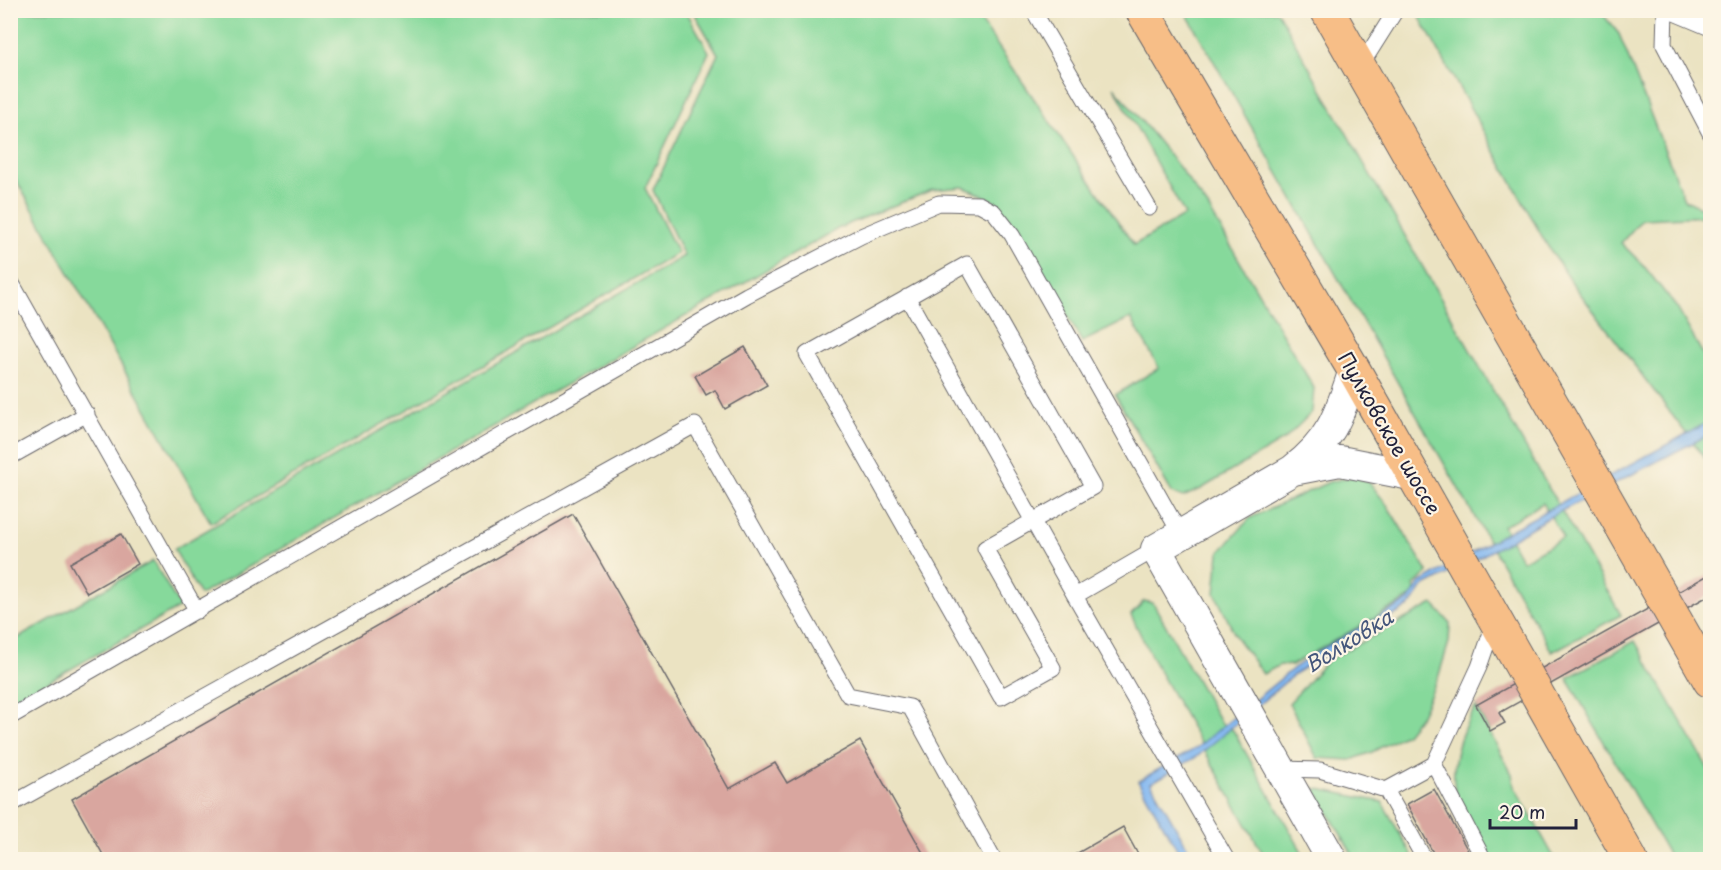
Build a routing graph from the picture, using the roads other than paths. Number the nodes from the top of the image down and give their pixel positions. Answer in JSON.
{"nodes":[{"id":1,"x":1033,"y":10,"type":"edge"},
{"id":2,"x":1142,"y":10,"type":"edge"},
{"id":3,"x":1327,"y":10,"type":"edge"},
{"id":4,"x":1396,"y":10,"type":"edge"},
{"id":5,"x":1666,"y":10,"type":"edge"},
{"id":6,"x":1710,"y":28,"type":"edge"},
{"id":7,"x":1360,"y":68,"type":"junction"},
{"id":8,"x":1710,"y":133,"type":"edge"},
{"id":9,"x":1149,"y":208,"type":"dead end"},
{"id":10,"x":10,"y":280,"type":"edge"},
{"id":11,"x":907,"y":297,"type":"junction"},
{"id":12,"x":1354,"y":370,"type":"junction"},
{"id":13,"x":87,"y":414,"type":"junction"},
{"id":14,"x":10,"y":457,"type":"edge"},
{"id":15,"x":1293,"y":470,"type":"junction"},
{"id":16,"x":1416,"y":476,"type":"junction"},
{"id":17,"x":1033,"y":521,"type":"junction"},
{"id":18,"x":1182,"y":535,"type":"junction"},
{"id":19,"x":1156,"y":549,"type":"junction"},
{"id":20,"x":1075,"y":596,"type":"junction"},
{"id":21,"x":197,"y":611,"type":"junction"},
{"id":22,"x":1496,"y":618,"type":"junction"},
{"id":23,"x":1710,"y":681,"type":"edge"},
{"id":24,"x":10,"y":717,"type":"edge"},
{"id":25,"x":1434,"y":764,"type":"junction"},
{"id":26,"x":1280,"y":769,"type":"junction"},
{"id":27,"x":1386,"y":790,"type":"junction"},
{"id":28,"x":10,"y":805,"type":"edge"},
{"id":29,"x":994,"y":860,"type":"edge"},
{"id":30,"x":1227,"y":860,"type":"edge"},
{"id":31,"x":1332,"y":860,"type":"edge"},
{"id":32,"x":1425,"y":860,"type":"edge"},
{"id":33,"x":1484,"y":860,"type":"edge"},
{"id":34,"x":1631,"y":860,"type":"edge"}],
"edges":[{"from":1,"to":9,"type":"lane"},
{"from":2,"to":12,"type":"highway","name":"Пулковское шоссе"},
{"from":3,"to":7,"type":"highway"},
{"from":4,"to":7,"type":"lane"},
{"from":5,"to":6,"type":"lane"},
{"from":5,"to":8,"type":"lane"},
{"from":7,"to":23,"type":"highway"},
{"from":10,"to":13,"type":"lane"},
{"from":11,"to":17,"type":"lane"},
{"from":11,"to":17,"type":"lane"},
{"from":11,"to":17,"type":"lane"},
{"from":12,"to":15,"type":"street"},
{"from":12,"to":16,"type":"highway","name":"Пулковское шоссе"},
{"from":13,"to":14,"type":"lane"},
{"from":13,"to":21,"type":"lane"},
{"from":15,"to":16,"type":"street"},
{"from":15,"to":18,"type":"street"},
{"from":16,"to":22,"type":"highway","name":"Пулковское шоссе"},
{"from":17,"to":20,"type":"lane"},
{"from":18,"to":19,"type":"street"},
{"from":18,"to":21,"type":"lane"},
{"from":19,"to":20,"type":"lane"},
{"from":19,"to":26,"type":"street"},
{"from":20,"to":30,"type":"lane"},
{"from":21,"to":24,"type":"lane"},
{"from":22,"to":25,"type":"lane"},
{"from":22,"to":34,"type":"highway","name":"Пулковское шоссе"},
{"from":25,"to":27,"type":"lane"},
{"from":25,"to":33,"type":"lane"},
{"from":26,"to":27,"type":"lane"},
{"from":26,"to":31,"type":"street"},
{"from":27,"to":32,"type":"lane"},
{"from":28,"to":29,"type":"lane"}]}
